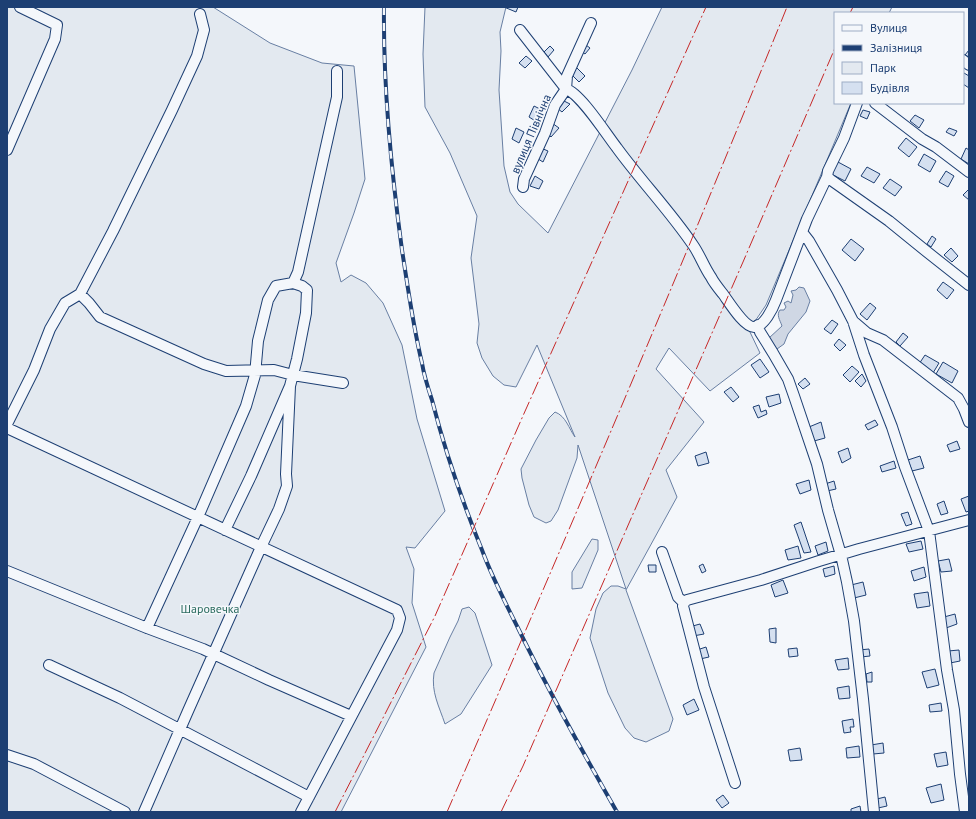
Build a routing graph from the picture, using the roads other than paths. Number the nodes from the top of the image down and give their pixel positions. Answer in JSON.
{"nodes":[{"id":1,"x":20,"y":7,"type":"edge"},
{"id":2,"x":200,"y":14,"type":"dead end"},
{"id":3,"x":591,"y":23,"type":"dead end"},
{"id":4,"x":520,"y":30,"type":"dead end"},
{"id":5,"x":337,"y":71,"type":"dead end"},
{"id":6,"x":566,"y":89,"type":"junction"},
{"id":7,"x":857,"y":104,"type":"edge"},
{"id":8,"x":876,"y":104,"type":"edge"},
{"id":9,"x":7,"y":150,"type":"edge"},
{"id":10,"x":969,"y":172,"type":"edge"},
{"id":11,"x":828,"y":177,"type":"junction"},
{"id":12,"x":523,"y":187,"type":"dead end"},
{"id":13,"x":802,"y":232,"type":"junction"},
{"id":14,"x":293,"y":283,"type":"junction"},
{"id":15,"x":969,"y":285,"type":"edge"},
{"id":16,"x":80,"y":294,"type":"junction"},
{"id":17,"x":853,"y":321,"type":"junction"},
{"id":18,"x":758,"y":326,"type":"junction"},
{"id":19,"x":256,"y":370,"type":"junction"},
{"id":20,"x":293,"y":375,"type":"junction"},
{"id":21,"x":343,"y":383,"type":"dead end"},
{"id":22,"x":290,"y":386,"type":"junction"},
{"id":23,"x":969,"y":422,"type":"edge"},
{"id":24,"x":7,"y":424,"type":"edge"},
{"id":25,"x":7,"y":428,"type":"edge"},
{"id":26,"x":198,"y":517,"type":"junction"},
{"id":27,"x":969,"y":520,"type":"edge"},
{"id":28,"x":225,"y":530,"type":"junction"},
{"id":29,"x":929,"y":531,"type":"junction"},
{"id":30,"x":261,"y":546,"type":"junction"},
{"id":31,"x":662,"y":552,"type":"dead end"},
{"id":32,"x":841,"y":554,"type":"junction"},
{"id":33,"x":7,"y":571,"type":"edge"},
{"id":34,"x":684,"y":603,"type":"junction"},
{"id":35,"x":147,"y":628,"type":"junction"},
{"id":36,"x":213,"y":654,"type":"junction"},
{"id":37,"x":49,"y":665,"type":"dead end"},
{"id":38,"x":351,"y":716,"type":"junction"},
{"id":39,"x":180,"y":730,"type":"junction"},
{"id":40,"x":7,"y":755,"type":"edge"},
{"id":41,"x":735,"y":783,"type":"dead end"},
{"id":42,"x":309,"y":797,"type":"junction"},
{"id":43,"x":125,"y":812,"type":"edge"},
{"id":44,"x":144,"y":812,"type":"edge"},
{"id":45,"x":301,"y":812,"type":"edge"},
{"id":46,"x":874,"y":812,"type":"edge"},
{"id":47,"x":965,"y":812,"type":"edge"}],
"edges":[{"from":1,"to":9,"type":"street"},
{"from":2,"to":16,"type":"street"},
{"from":3,"to":6,"type":"street"},
{"from":4,"to":6,"type":"street"},
{"from":5,"to":14,"type":"street"},
{"from":6,"to":12,"type":"street","name":"вулиця Північна"},
{"from":6,"to":18,"type":"street","name":"вулиця Північна"},
{"from":7,"to":11,"type":"street"},
{"from":8,"to":10,"type":"street"},
{"from":11,"to":13,"type":"street"},
{"from":11,"to":15,"type":"street"},
{"from":13,"to":17,"type":"street"},
{"from":13,"to":18,"type":"street"},
{"from":14,"to":19,"type":"street"},
{"from":14,"to":20,"type":"street"},
{"from":16,"to":19,"type":"street"},
{"from":16,"to":24,"type":"street"},
{"from":17,"to":23,"type":"street"},
{"from":17,"to":29,"type":"street"},
{"from":18,"to":32,"type":"street"},
{"from":19,"to":20,"type":"street"},
{"from":19,"to":26,"type":"street"},
{"from":20,"to":21,"type":"street"},
{"from":20,"to":22,"type":"street"},
{"from":22,"to":28,"type":"street"},
{"from":22,"to":30,"type":"street"},
{"from":25,"to":26,"type":"street"},
{"from":26,"to":28,"type":"street"},
{"from":26,"to":35,"type":"street"},
{"from":27,"to":29,"type":"street"},
{"from":28,"to":30,"type":"street"},
{"from":29,"to":32,"type":"street"},
{"from":29,"to":47,"type":"street"},
{"from":30,"to":36,"type":"street"},
{"from":30,"to":38,"type":"street"},
{"from":31,"to":34,"type":"street"},
{"from":32,"to":34,"type":"street"},
{"from":32,"to":46,"type":"street"},
{"from":33,"to":35,"type":"street"},
{"from":34,"to":41,"type":"street"},
{"from":35,"to":36,"type":"street"},
{"from":36,"to":38,"type":"street"},
{"from":36,"to":39,"type":"street"},
{"from":37,"to":39,"type":"street"},
{"from":38,"to":42,"type":"street"},
{"from":39,"to":42,"type":"street"},
{"from":39,"to":44,"type":"street"},
{"from":40,"to":43,"type":"street"},
{"from":42,"to":45,"type":"street"}]}
